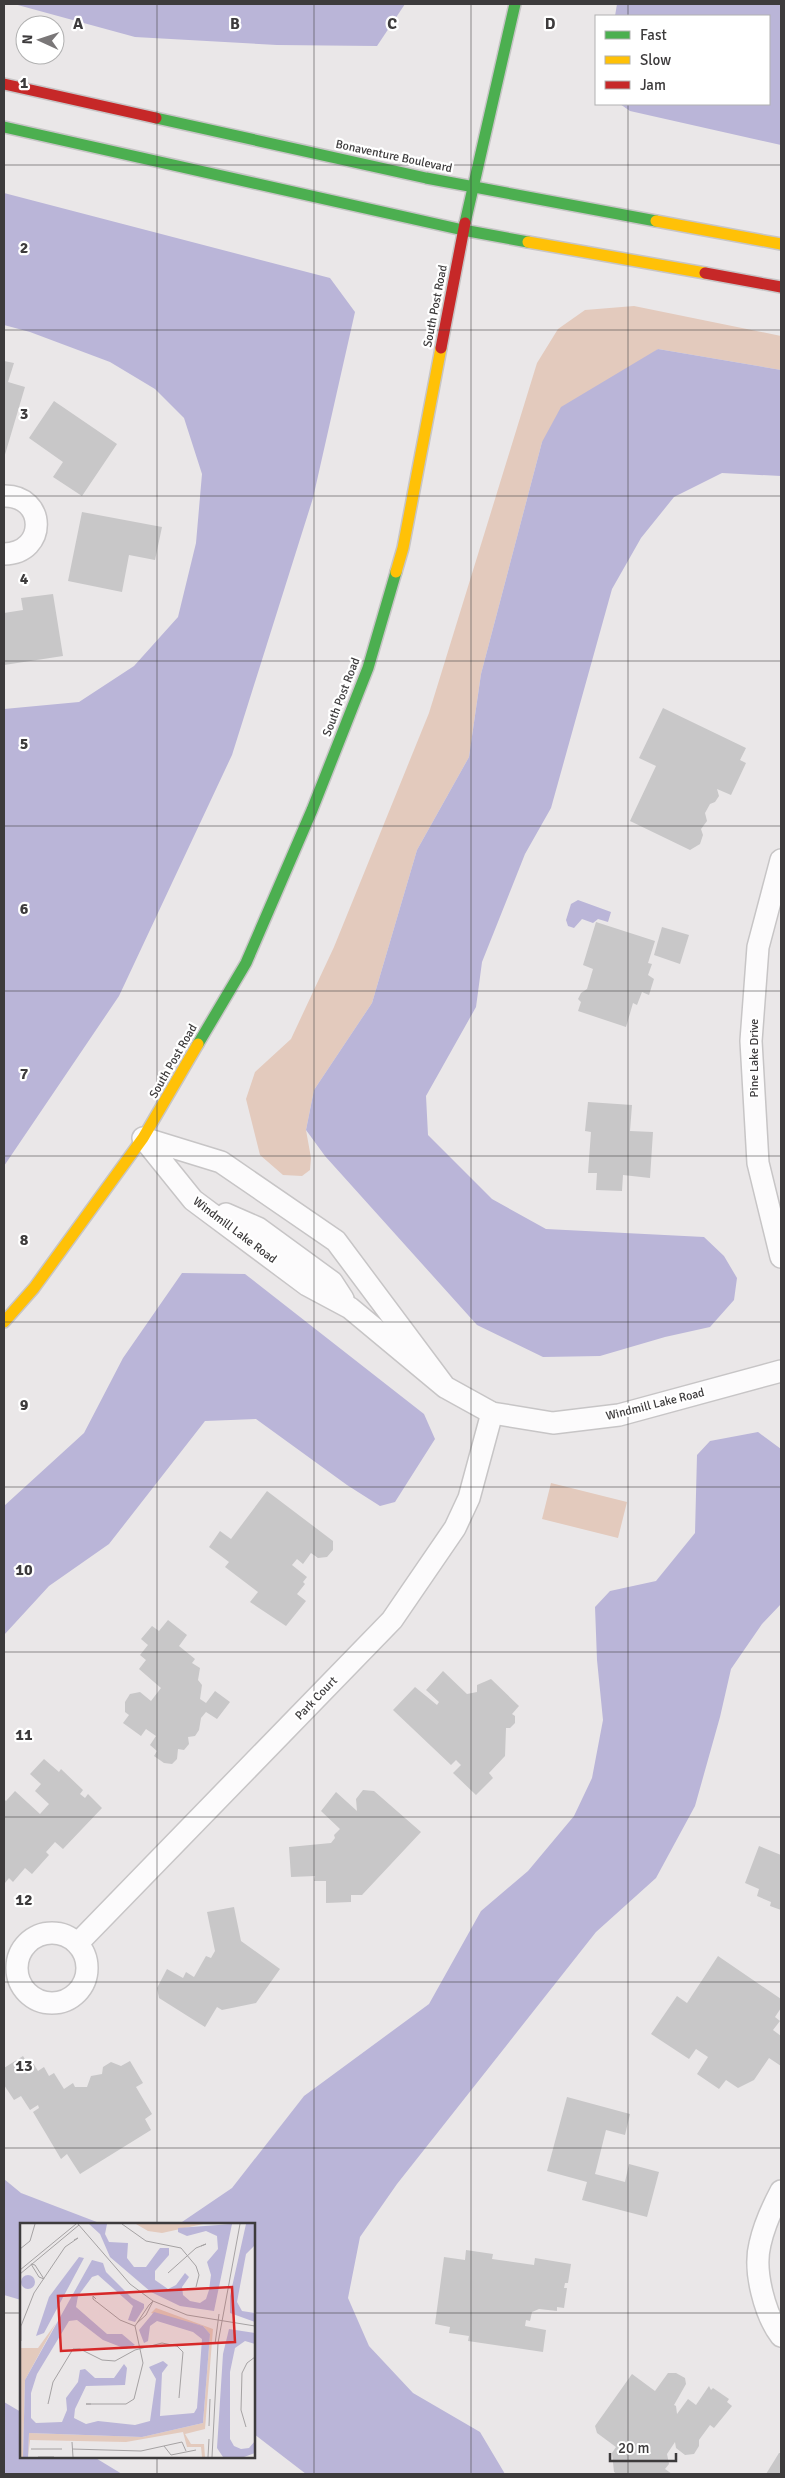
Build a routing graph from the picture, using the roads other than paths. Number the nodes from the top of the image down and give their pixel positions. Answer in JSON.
{"nodes":[{"id":1,"x":515,"y":4,"type":"edge"},
{"id":2,"x":4,"y":84,"type":"edge"},
{"id":3,"x":4,"y":127,"type":"edge"},
{"id":4,"x":473,"y":187,"type":"junction"},
{"id":5,"x":464,"y":230,"type":"junction"},
{"id":6,"x":781,"y":244,"type":"edge"},
{"id":7,"x":781,"y":287,"type":"edge"},
{"id":8,"x":4,"y":496,"type":"edge"},
{"id":9,"x":4,"y":554,"type":"edge"},
{"id":10,"x":781,"y":860,"type":"edge"},
{"id":11,"x":143,"y":1138,"type":"junction"},
{"id":12,"x":781,"y":1257,"type":"edge"},
{"id":13,"x":4,"y":1322,"type":"edge"},
{"id":14,"x":781,"y":1371,"type":"edge"},
{"id":15,"x":445,"y":1387,"type":"junction"},
{"id":16,"x":492,"y":1413,"type":"junction"},
{"id":17,"x":78,"y":1943,"type":"dead end"},
{"id":18,"x":781,"y":2191,"type":"edge"},
{"id":19,"x":781,"y":2336,"type":"edge"}],
"edges":[{"from":1,"to":4,"type":"main road","name":"South Post Road"},
{"from":2,"to":4,"type":"main road","name":"Bonaventure Boulevard"},
{"from":3,"to":5,"type":"main road"},
{"from":4,"to":5,"type":"main road","name":"South Post Road"},
{"from":4,"to":6,"type":"main road","name":"Bonaventure Boulevard"},
{"from":5,"to":7,"type":"main road"},
{"from":5,"to":11,"type":"main road","name":"South Post Road"},
{"from":8,"to":9,"type":"street"},
{"from":10,"to":12,"type":"street","name":"Pine Lake Drive"},
{"from":11,"to":13,"type":"main road","name":"South Post Road"},
{"from":11,"to":15,"type":"street","name":"Windmill Lake Road"},
{"from":11,"to":15,"type":"street","name":"Windmill Lake Road"},
{"from":14,"to":16,"type":"street","name":"Windmill Lake Road"},
{"from":15,"to":16,"type":"street","name":"Windmill Lake Road"},
{"from":16,"to":17,"type":"street","name":"Park Court"},
{"from":18,"to":19,"type":"street"}]}
